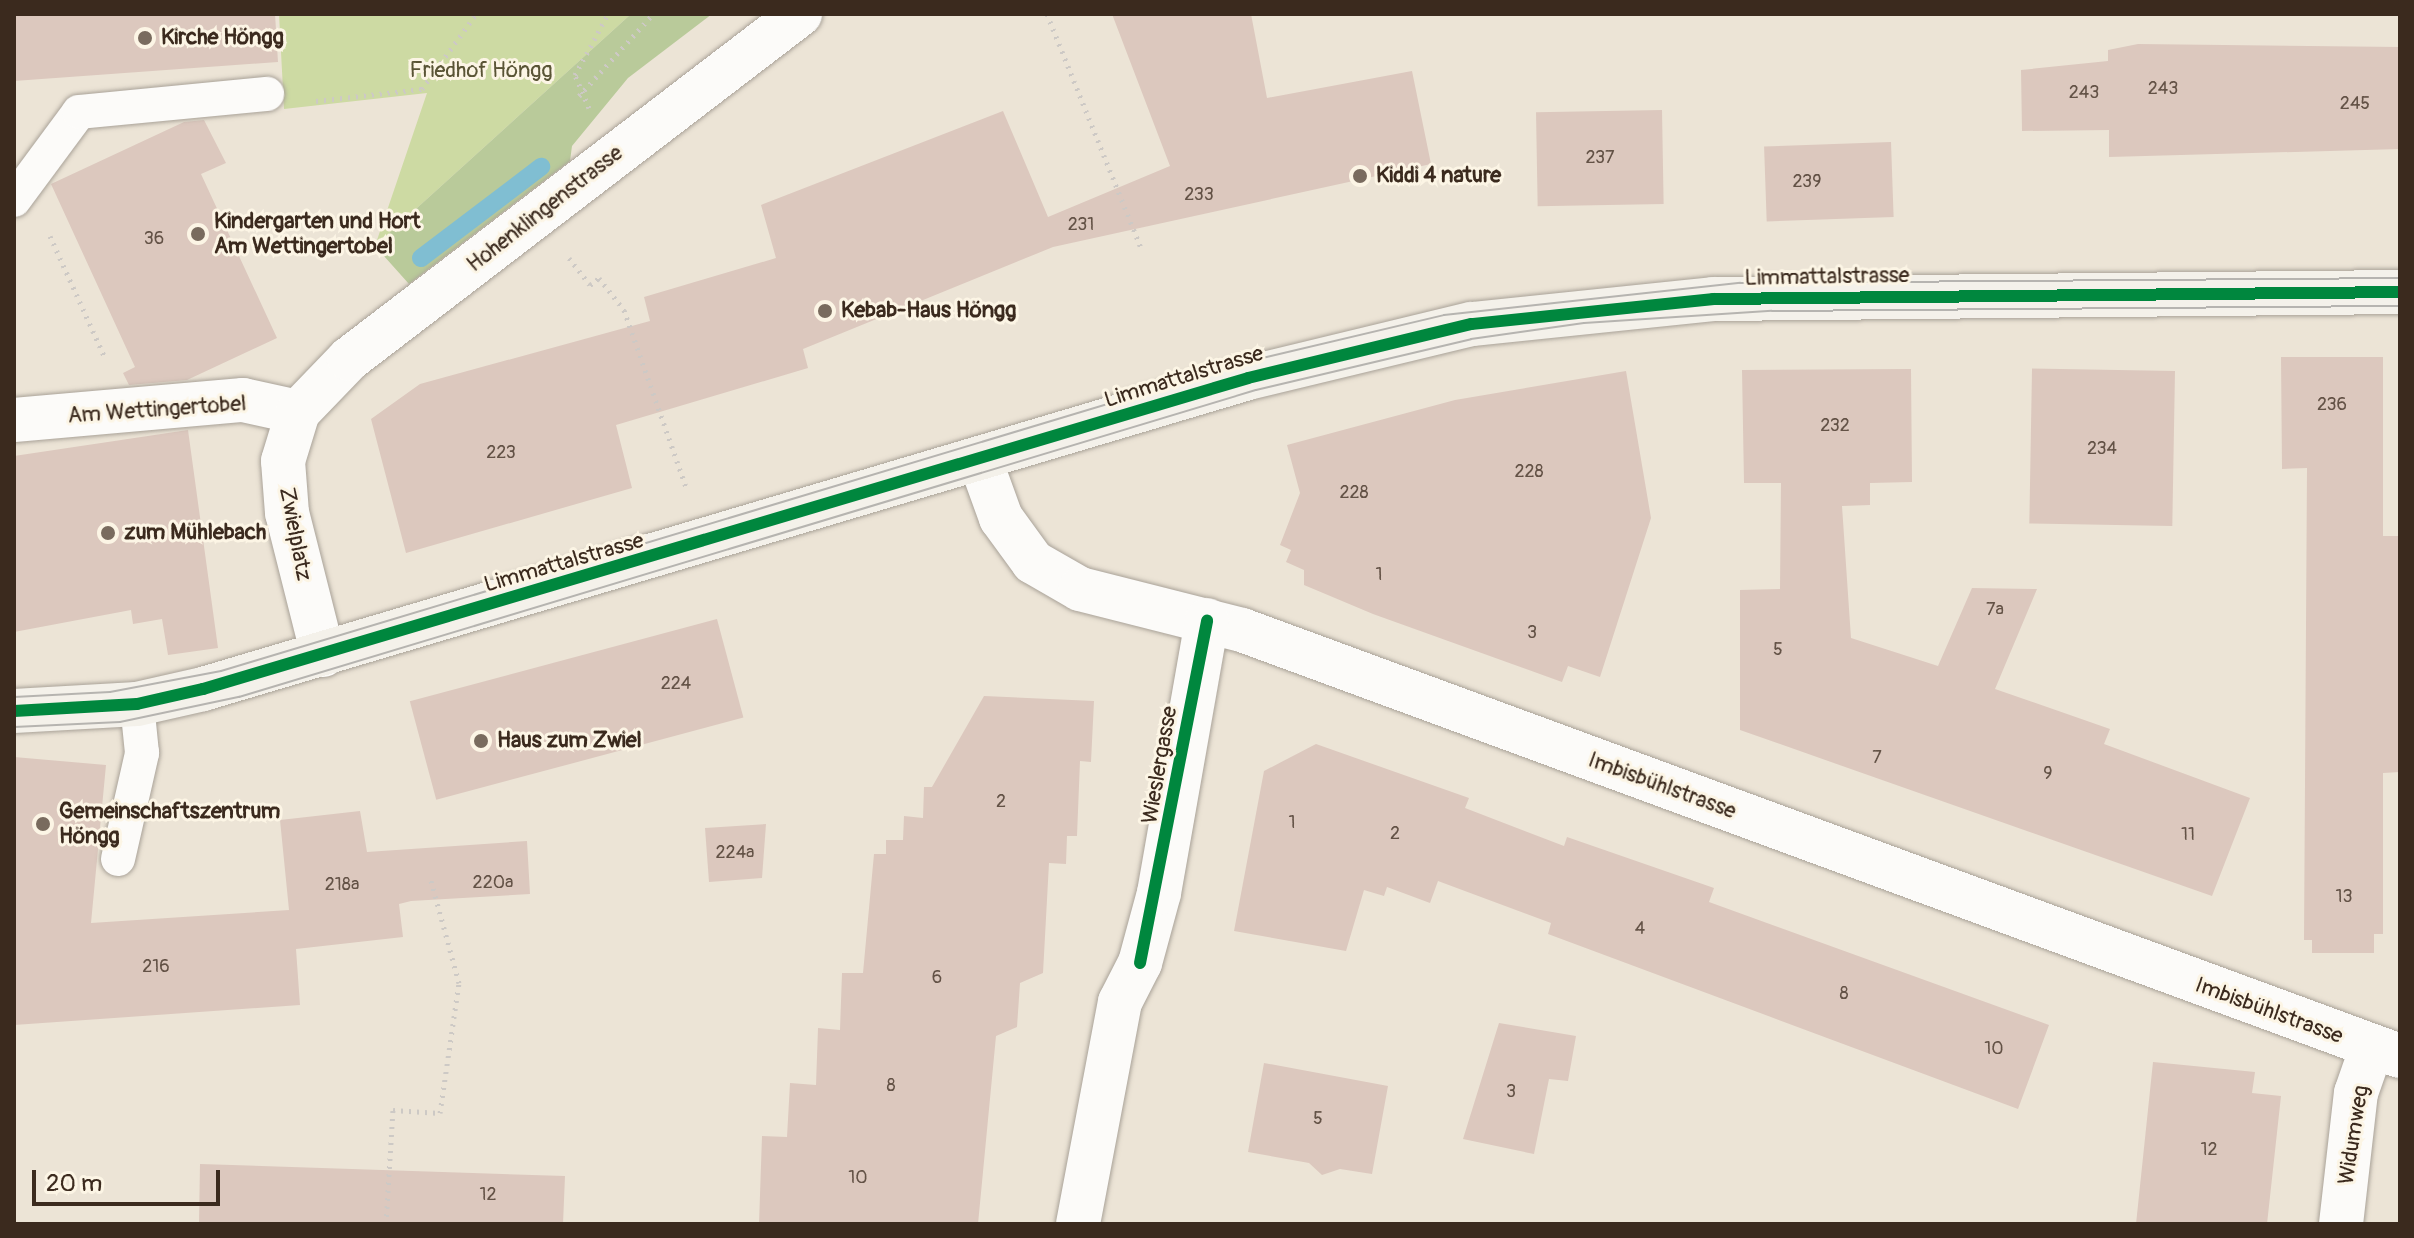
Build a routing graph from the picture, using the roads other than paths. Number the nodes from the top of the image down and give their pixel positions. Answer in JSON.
{"nodes":[{"id":1,"x":800,"y":14,"type":"edge"},
{"id":2,"x":267,"y":94,"type":"road end"},
{"id":3,"x":14,"y":200,"type":"edge"},
{"id":4,"x":2400,"y":292,"type":"edge"},
{"id":5,"x":298,"y":412,"type":"junction"},
{"id":6,"x":14,"y":420,"type":"edge"},
{"id":7,"x":980,"y":460,"type":"junction"},
{"id":8,"x":1207,"y":620,"type":"junction"},
{"id":9,"x":323,"y":655,"type":"junction"},
{"id":10,"x":137,"y":704,"type":"junction"},
{"id":11,"x":14,"y":711,"type":"edge"},
{"id":12,"x":118,"y":859,"type":"dead end"},
{"id":13,"x":2386,"y":1051,"type":"edge"},
{"id":14,"x":1078,"y":1224,"type":"edge"},
{"id":15,"x":2341,"y":1224,"type":"edge"}],
"edges":[{"from":1,"to":5,"type":"street","name":"Hohenklingenstrasse"},
{"from":2,"to":3,"type":"lane"},
{"from":4,"to":7,"type":"street","name":"Limmattalstrasse"},
{"from":5,"to":6,"type":"street","name":"Am Wettingertobel"},
{"from":5,"to":9,"type":"street","name":"Zwielplatz"},
{"from":7,"to":8,"type":"street","name":"Imbisbühlstrasse"},
{"from":7,"to":9,"type":"street","name":"Limmattalstrasse"},
{"from":8,"to":13,"type":"street","name":"Imbisbühlstrasse"},
{"from":8,"to":14,"type":"street","name":"Wieslergasse"},
{"from":9,"to":10,"type":"street","name":"Limmattalstrasse"},
{"from":10,"to":11,"type":"street","name":"Limmattalstrasse"},
{"from":10,"to":12,"type":"lane"},
{"from":13,"to":15,"type":"street","name":"Widumweg"}]}
